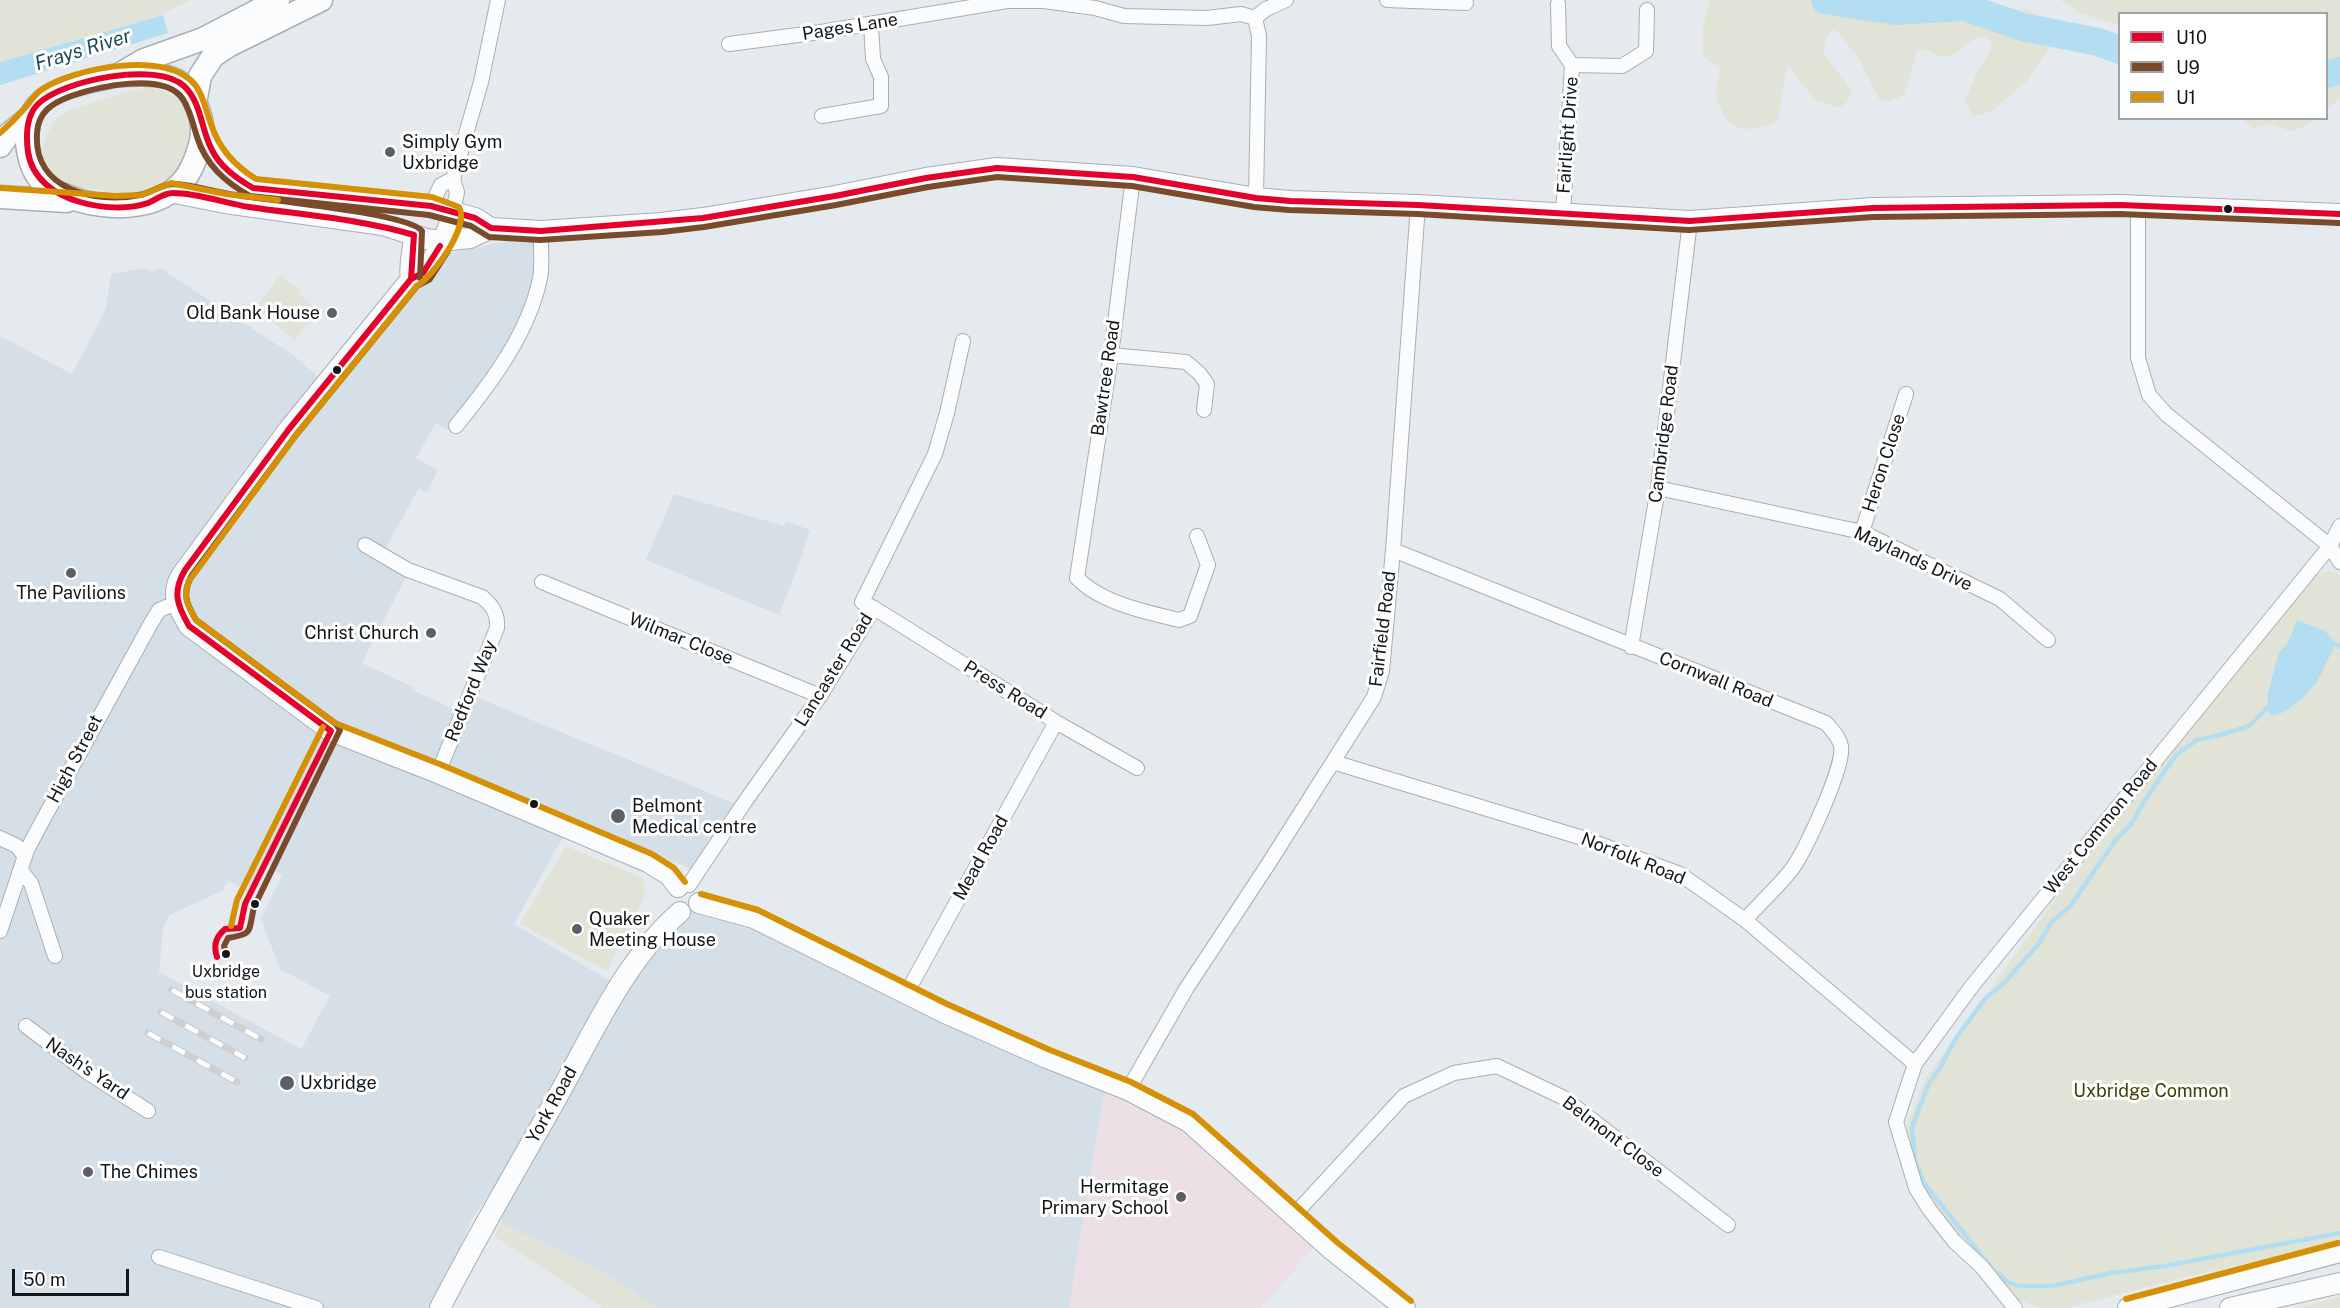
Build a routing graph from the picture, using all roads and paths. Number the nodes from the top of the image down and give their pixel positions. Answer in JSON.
{"nodes":[{"id":1,"x":278,"y":0,"type":"edge"},
{"id":2,"x":321,"y":0,"type":"edge"},
{"id":3,"x":498,"y":0,"type":"edge"},
{"id":4,"x":1286,"y":0,"type":"edge"},
{"id":5,"x":1387,"y":0,"type":"edge"},
{"id":6,"x":1466,"y":3,"type":"dead end"},
{"id":7,"x":1558,"y":4,"type":"dead end"},
{"id":8,"x":1647,"y":10,"type":"dead end"},
{"id":9,"x":1255,"y":18,"type":"junction"},
{"id":10,"x":872,"y":24,"type":"junction"},
{"id":11,"x":729,"y":44,"type":"dead end"},
{"id":12,"x":1572,"y":65,"type":"junction"},
{"id":13,"x":118,"y":75,"type":"junction"},
{"id":14,"x":195,"y":103,"type":"junction"},
{"id":15,"x":822,"y":116,"type":"dead end"},
{"id":16,"x":30,"y":117,"type":"junction"},
{"id":17,"x":202,"y":128,"type":"junction"},
{"id":18,"x":0,"y":146,"type":"edge"},
{"id":19,"x":1133,"y":177,"type":"junction"},
{"id":20,"x":453,"y":179,"type":"junction"},
{"id":21,"x":170,"y":192,"type":"junction"},
{"id":22,"x":0,"y":198,"type":"edge"},
{"id":23,"x":1256,"y":198,"type":"junction"},
{"id":24,"x":80,"y":202,"type":"junction"},
{"id":25,"x":1418,"y":205,"type":"junction"},
{"id":26,"x":431,"y":206,"type":"junction"},
{"id":27,"x":2138,"y":206,"type":"junction"},
{"id":28,"x":453,"y":213,"type":"junction"},
{"id":29,"x":2340,"y":214,"type":"edge"},
{"id":30,"x":1563,"y":215,"type":"junction"},
{"id":31,"x":1690,"y":221,"type":"junction"},
{"id":32,"x":492,"y":228,"type":"junction"},
{"id":33,"x":541,"y":231,"type":"junction"},
{"id":34,"x":414,"y":235,"type":"junction"},
{"id":35,"x":443,"y":241,"type":"junction"},
{"id":36,"x":411,"y":279,"type":"junction"},
{"id":37,"x":963,"y":341,"type":"dead end"},
{"id":38,"x":1111,"y":355,"type":"junction"},
{"id":39,"x":1906,"y":394,"type":"dead end"},
{"id":40,"x":1203,"y":410,"type":"dead end"},
{"id":41,"x":456,"y":426,"type":"dead end"},
{"id":42,"x":1658,"y":488,"type":"junction"},
{"id":43,"x":2340,"y":526,"type":"edge"},
{"id":44,"x":1862,"y":532,"type":"junction"},
{"id":45,"x":1197,"y":536,"type":"dead end"},
{"id":46,"x":365,"y":545,"type":"dead end"},
{"id":47,"x":2330,"y":546,"type":"junction"},
{"id":48,"x":1393,"y":550,"type":"junction"},
{"id":49,"x":2340,"y":562,"type":"edge"},
{"id":50,"x":542,"y":582,"type":"dead end"},
{"id":51,"x":176,"y":604,"type":"junction"},
{"id":52,"x":874,"y":608,"type":"junction"},
{"id":53,"x":2048,"y":640,"type":"dead end"},
{"id":54,"x":1631,"y":646,"type":"junction"},
{"id":55,"x":820,"y":696,"type":"junction"},
{"id":56,"x":1056,"y":722,"type":"junction"},
{"id":57,"x":1333,"y":762,"type":"junction"},
{"id":58,"x":1137,"y":768,"type":"dead end"},
{"id":59,"x":438,"y":773,"type":"junction"},
{"id":60,"x":0,"y":838,"type":"edge"},
{"id":61,"x":23,"y":864,"type":"junction"},
{"id":62,"x":684,"y":886,"type":"junction"},
{"id":63,"x":699,"y":903,"type":"junction"},
{"id":64,"x":680,"y":912,"type":"junction"},
{"id":65,"x":1745,"y":920,"type":"junction"},
{"id":66,"x":0,"y":931,"type":"edge"},
{"id":67,"x":55,"y":956,"type":"dead end"},
{"id":68,"x":906,"y":994,"type":"junction"},
{"id":69,"x":26,"y":1026,"type":"dead end"},
{"id":70,"x":1915,"y":1064,"type":"junction"},
{"id":71,"x":1128,"y":1090,"type":"junction"},
{"id":72,"x":148,"y":1111,"type":"dead end"},
{"id":73,"x":1294,"y":1215,"type":"junction"},
{"id":74,"x":1728,"y":1225,"type":"dead end"},
{"id":75,"x":2340,"y":1252,"type":"edge"},
{"id":76,"x":159,"y":1257,"type":"dead end"},
{"id":77,"x":2340,"y":1283,"type":"edge"},
{"id":78,"x":316,"y":1308,"type":"edge"},
{"id":79,"x":440,"y":1308,"type":"edge"},
{"id":80,"x":1405,"y":1308,"type":"edge"},
{"id":81,"x":2015,"y":1308,"type":"edge"},
{"id":82,"x":2128,"y":1308,"type":"edge"},
{"id":83,"x":2230,"y":1308,"type":"edge"}],
"edges":[{"from":1,"to":13,"type":"main road"},
{"from":2,"to":14,"type":"main road"},
{"from":3,"to":20,"type":"street"},
{"from":4,"to":9,"type":"street"},
{"from":5,"to":6,"type":"street"},
{"from":7,"to":12,"type":"street"},
{"from":8,"to":12,"type":"street","name":"Fairlight Drive"},
{"from":9,"to":10,"type":"street","name":"Pages Lane"},
{"from":9,"to":23,"type":"street"},
{"from":10,"to":11,"type":"street","name":"Pages Lane"},
{"from":10,"to":15,"type":"street"},
{"from":12,"to":30,"type":"street","name":"Fairlight Drive"},
{"from":13,"to":14,"type":"main road"},
{"from":13,"to":16,"type":"main road"},
{"from":14,"to":17,"type":"main road"},
{"from":16,"to":18,"type":"main road"},
{"from":16,"to":24,"type":"main road"},
{"from":17,"to":21,"type":"main road"},
{"from":17,"to":26,"type":"main road"},
{"from":19,"to":23,"type":"main road"},
{"from":19,"to":33,"type":"main road"},
{"from":19,"to":38,"type":"street","name":"Bawtree Road"},
{"from":20,"to":26,"type":"street"},
{"from":20,"to":28,"type":"street"},
{"from":21,"to":24,"type":"main road"},
{"from":21,"to":34,"type":"main road"},
{"from":22,"to":24,"type":"main road"},
{"from":23,"to":25,"type":"main road"},
{"from":25,"to":30,"type":"main road"},
{"from":25,"to":48,"type":"street","name":"Fairfield Road"},
{"from":26,"to":28,"type":"main road"},
{"from":27,"to":29,"type":"main road"},
{"from":27,"to":31,"type":"main road"},
{"from":27,"to":47,"type":"street"},
{"from":28,"to":32,"type":"main road"},
{"from":28,"to":35,"type":"main road"},
{"from":30,"to":31,"type":"main road"},
{"from":31,"to":42,"type":"street","name":"Cambridge Road"},
{"from":32,"to":33,"type":"main road"},
{"from":32,"to":35,"type":"main road"},
{"from":33,"to":41,"type":"street"},
{"from":34,"to":35,"type":"main road"},
{"from":34,"to":36,"type":"main road"},
{"from":35,"to":36,"type":"main road"},
{"from":36,"to":51,"type":"main road"},
{"from":37,"to":52,"type":"street","name":"Lancaster Road"},
{"from":38,"to":40,"type":"street"},
{"from":38,"to":45,"type":"street","name":"Bawtree Road"},
{"from":39,"to":44,"type":"street","name":"Heron Close"},
{"from":42,"to":44,"type":"street","name":"Maylands Drive"},
{"from":42,"to":54,"type":"street","name":"Cambridge Road"},
{"from":43,"to":47,"type":"street","name":"West Common Road"},
{"from":44,"to":53,"type":"street","name":"Maylands Drive"},
{"from":46,"to":59,"type":"street","name":"Redford Way"},
{"from":47,"to":49,"type":"street"},
{"from":47,"to":70,"type":"street","name":"West Common Road"},
{"from":48,"to":54,"type":"street","name":"Cornwall Road"},
{"from":48,"to":57,"type":"street","name":"Fairfield Road"},
{"from":50,"to":55,"type":"street","name":"Wilmar Close"},
{"from":51,"to":59,"type":"main road"},
{"from":51,"to":61,"type":"street","name":"High Street"},
{"from":52,"to":55,"type":"street","name":"Lancaster Road"},
{"from":52,"to":56,"type":"street","name":"Press Road"},
{"from":54,"to":65,"type":"street","name":"Cornwall Road"},
{"from":55,"to":62,"type":"street","name":"Lancaster Road"},
{"from":56,"to":58,"type":"street","name":"Press Road"},
{"from":56,"to":68,"type":"street","name":"Mead Road"},
{"from":57,"to":65,"type":"street","name":"Norfolk Road"},
{"from":57,"to":71,"type":"street","name":"Fairfield Road"},
{"from":59,"to":62,"type":"main road"},
{"from":60,"to":61,"type":"street"},
{"from":61,"to":66,"type":"street","name":"High Street"},
{"from":61,"to":67,"type":"street"},
{"from":62,"to":63,"type":"main road"},
{"from":62,"to":64,"type":"main road"},
{"from":63,"to":64,"type":"main road"},
{"from":63,"to":68,"type":"main road"},
{"from":64,"to":79,"type":"main road","name":"York Road"},
{"from":65,"to":70,"type":"street","name":"Norfolk Road"},
{"from":68,"to":71,"type":"main road"},
{"from":69,"to":72,"type":"street","name":"Nash's Yard"},
{"from":70,"to":81,"type":"street","name":"West Common Road"},
{"from":71,"to":73,"type":"main road"},
{"from":73,"to":74,"type":"street","name":"Belmont Close"},
{"from":73,"to":80,"type":"main road"},
{"from":75,"to":82,"type":"main road"},
{"from":76,"to":78,"type":"street"},
{"from":77,"to":83,"type":"main road"}]}
